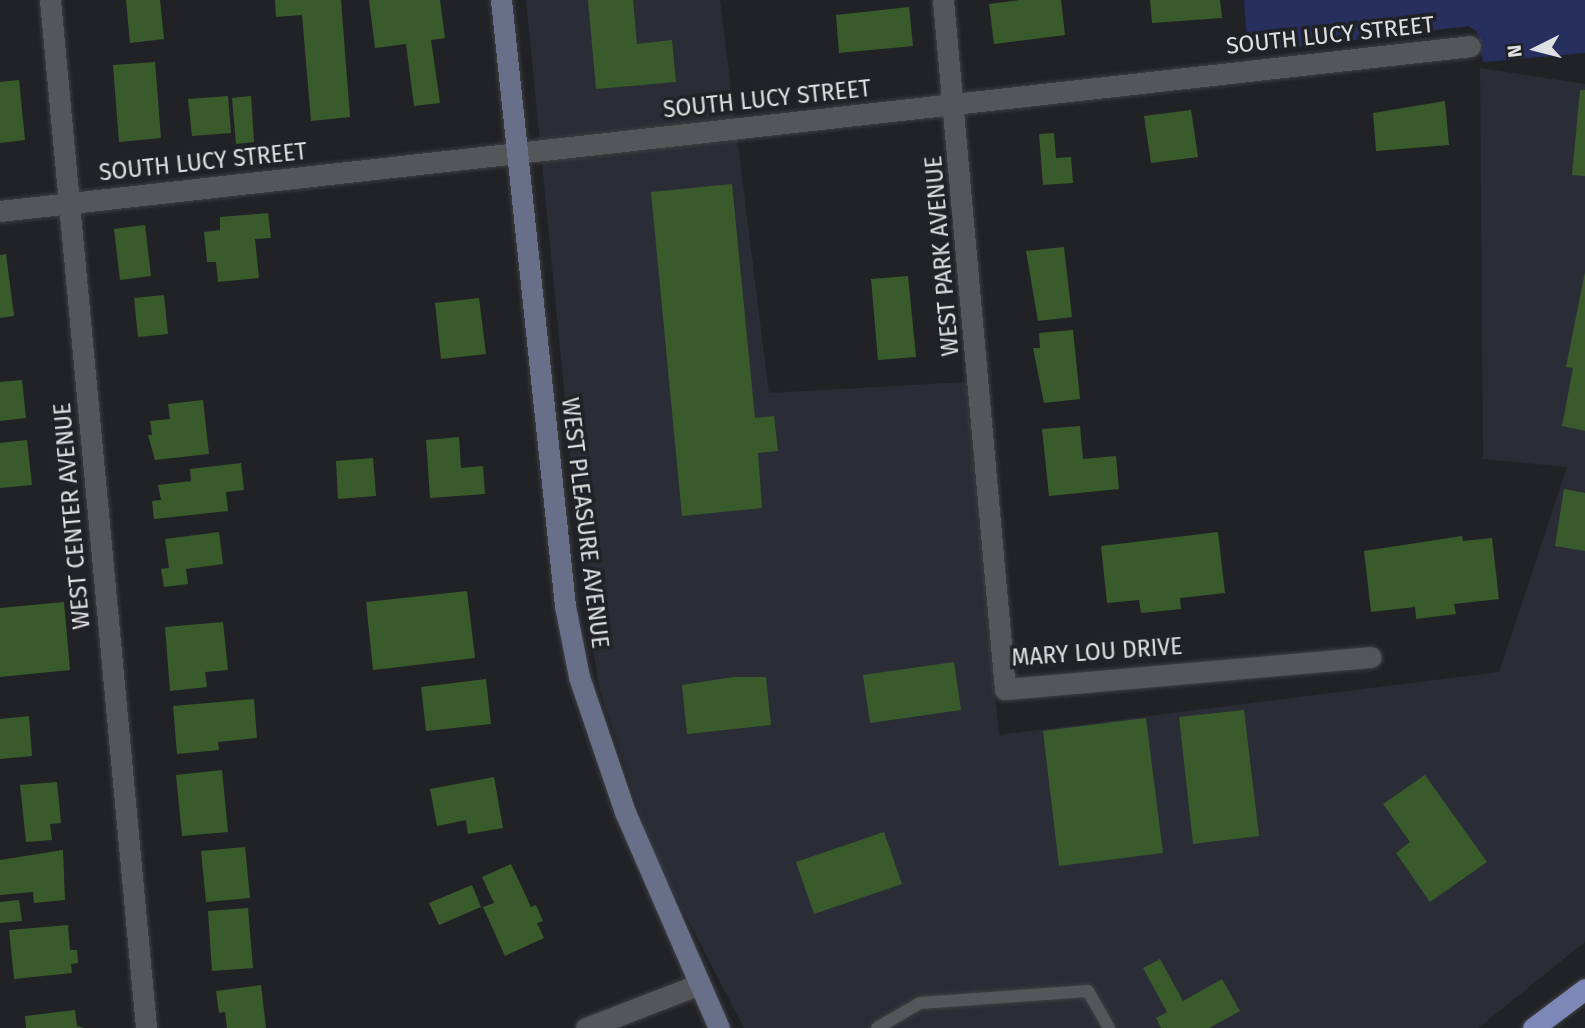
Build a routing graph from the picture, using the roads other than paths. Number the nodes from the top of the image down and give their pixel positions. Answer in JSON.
{"nodes":[{"id":1,"x":50,"y":0,"type":"edge"},
{"id":2,"x":501,"y":0,"type":"edge"},
{"id":3,"x":943,"y":0,"type":"edge"},
{"id":4,"x":1470,"y":46,"type":"dead end"},
{"id":5,"x":954,"y":104,"type":"junction"},
{"id":6,"x":514,"y":153,"type":"junction"},
{"id":7,"x":69,"y":203,"type":"junction"},
{"id":8,"x":0,"y":211,"type":"edge"},
{"id":9,"x":992,"y":507,"type":"joint"},
{"id":10,"x":1371,"y":657,"type":"dead end"},
{"id":11,"x":700,"y":984,"type":"junction"},
{"id":12,"x":1585,"y":989,"type":"edge"},
{"id":13,"x":146,"y":1028,"type":"edge"},
{"id":14,"x":586,"y":1028,"type":"edge"},
{"id":15,"x":719,"y":1028,"type":"edge"},
{"id":16,"x":877,"y":1028,"type":"edge"},
{"id":17,"x":1109,"y":1028,"type":"edge"},
{"id":18,"x":1533,"y":1028,"type":"edge"}],
"edges":[{"from":1,"to":7,"type":"street","name":"WEST CENTER AVENUE"},
{"from":2,"to":6,"type":"street","name":"WEST PLEASURE AVENUE"},
{"from":3,"to":5,"type":"street","name":"WEST PARK AVENUE"},
{"from":4,"to":5,"type":"street","name":"SOUTH LUCY STREET"},
{"from":5,"to":6,"type":"street","name":"SOUTH LUCY STREET"},
{"from":5,"to":9,"type":"street","name":"WEST PARK AVENUE"},
{"from":6,"to":7,"type":"street","name":"SOUTH LUCY STREET"},
{"from":6,"to":11,"type":"street","name":"WEST PLEASURE AVENUE"},
{"from":7,"to":8,"type":"street","name":"SOUTH LUCY STREET"},
{"from":7,"to":13,"type":"street","name":"WEST CENTER AVENUE"},
{"from":9,"to":10,"type":"street","name":"MARY LOU DRIVE"},
{"from":11,"to":14,"type":"street"},
{"from":11,"to":15,"type":"street","name":"WEST PLEASURE AVENUE"},
{"from":12,"to":18,"type":"main road"},
{"from":16,"to":17,"type":"lane"}]}
